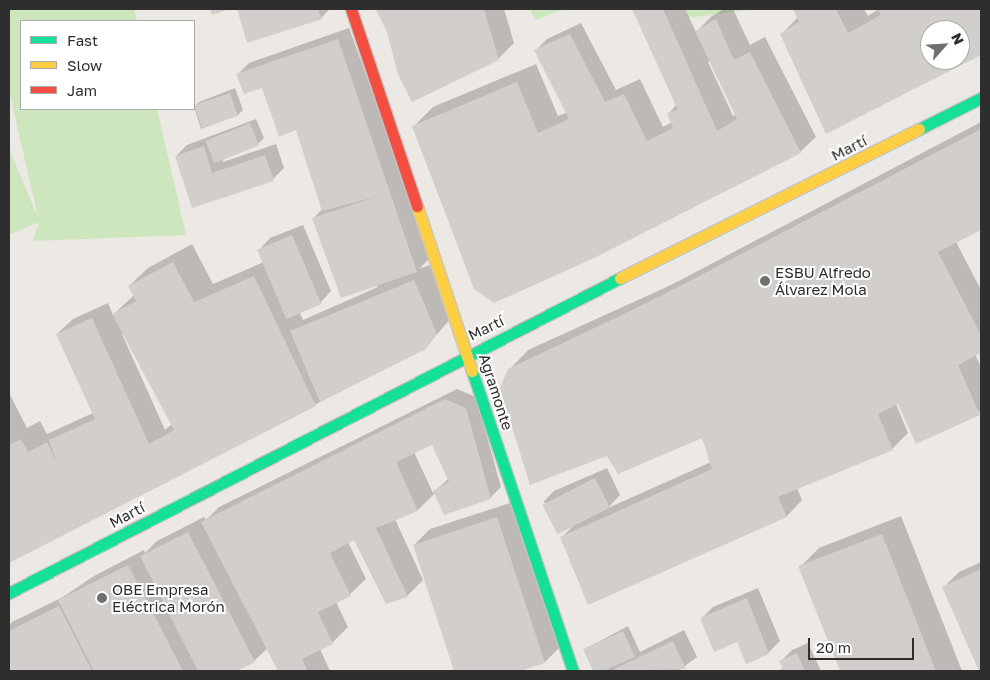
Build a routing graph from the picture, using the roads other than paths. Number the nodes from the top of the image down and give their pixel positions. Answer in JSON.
{"nodes":[{"id":1,"x":351,"y":9,"type":"edge"},
{"id":2,"x":981,"y":98,"type":"edge"},
{"id":3,"x":467,"y":354,"type":"junction"},
{"id":4,"x":9,"y":593,"type":"edge"},
{"id":5,"x":573,"y":671,"type":"edge"}],
"edges":[{"from":1,"to":3,"type":"main road","name":"Agramonte"},
{"from":2,"to":3,"type":"main road","name":"Martí"},
{"from":3,"to":4,"type":"main road","name":"Martí"},
{"from":3,"to":5,"type":"main road","name":"Agramonte"}]}
